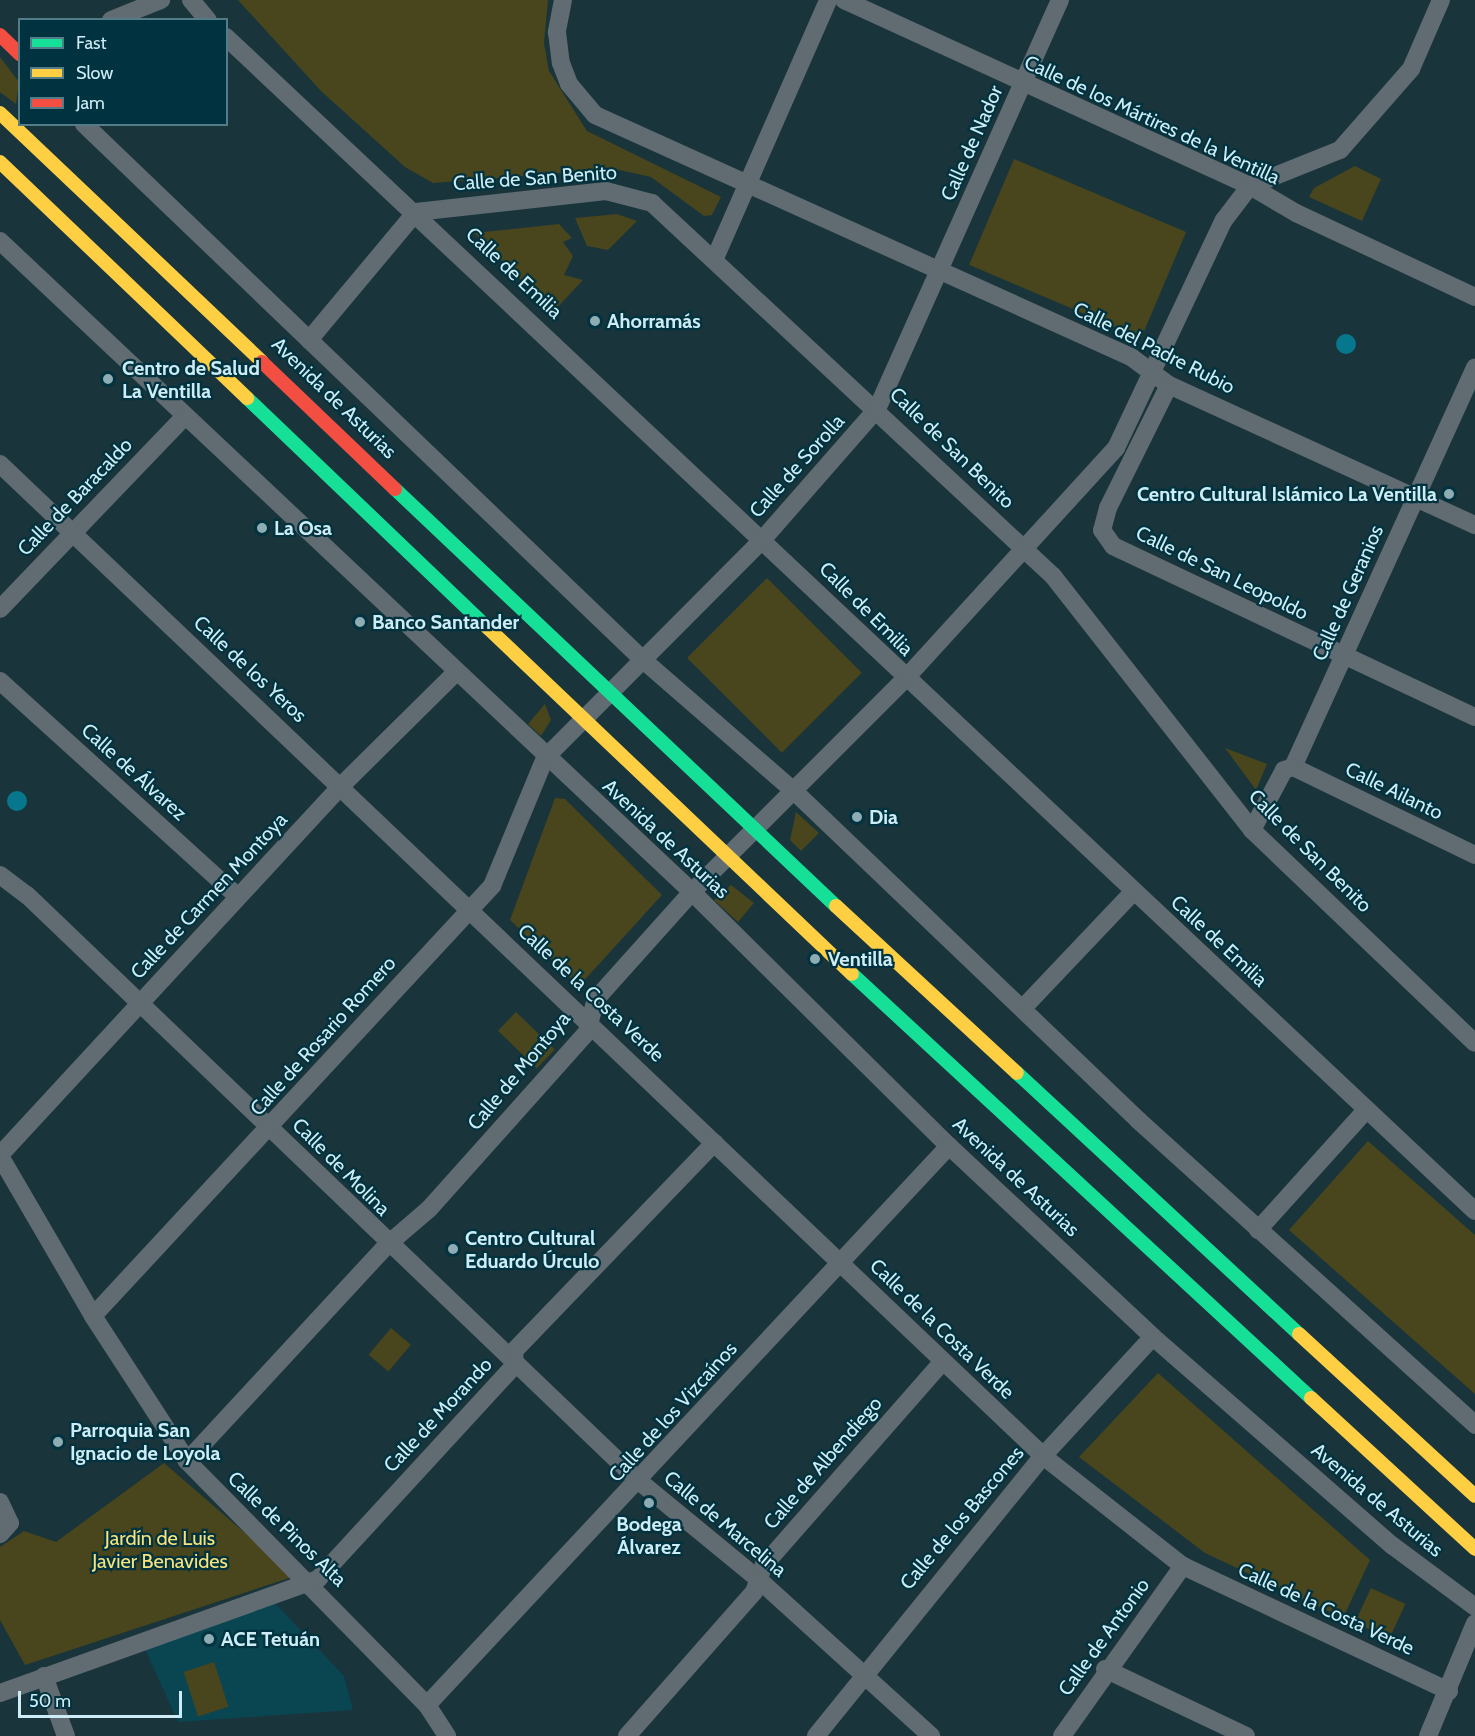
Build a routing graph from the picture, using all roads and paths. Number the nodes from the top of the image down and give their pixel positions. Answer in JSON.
{"nodes":[{"id":1,"x":161,"y":0,"type":"edge"},
{"id":2,"x":190,"y":0,"type":"edge"},
{"id":3,"x":563,"y":0,"type":"edge"},
{"id":4,"x":828,"y":0,"type":"edge"},
{"id":5,"x":844,"y":0,"type":"edge"},
{"id":6,"x":1060,"y":0,"type":"edge"},
{"id":7,"x":1442,"y":0,"type":"edge"},
{"id":8,"x":116,"y":18,"type":"edge"},
{"id":9,"x":206,"y":18,"type":"edge"},
{"id":10,"x":228,"y":39,"type":"edge"},
{"id":11,"x":1022,"y":86,"type":"junction"},
{"id":12,"x":0,"y":113,"type":"edge"},
{"id":13,"x":18,"y":124,"type":"edge"},
{"id":14,"x":86,"y":126,"type":"edge"},
{"id":15,"x":29,"y":131,"type":"edge"},
{"id":16,"x":1,"y":164,"type":"edge"},
{"id":17,"x":745,"y":186,"type":"junction"},
{"id":18,"x":1250,"y":186,"type":"junction"},
{"id":19,"x":416,"y":212,"type":"junction"},
{"id":20,"x":0,"y":240,"type":"edge"},
{"id":21,"x":715,"y":258,"type":"junction"},
{"id":22,"x":939,"y":271,"type":"junction"},
{"id":23,"x":1475,"y":297,"type":"edge"},
{"id":24,"x":309,"y":340,"type":"junction"},
{"id":25,"x":1475,"y":366,"type":"edge"},
{"id":26,"x":1153,"y":373,"type":"junction"},
{"id":27,"x":1169,"y":385,"type":"junction"},
{"id":28,"x":878,"y":409,"type":"junction"},
{"id":29,"x":184,"y":417,"type":"junction"},
{"id":30,"x":0,"y":464,"type":"edge"},
{"id":31,"x":1415,"y":498,"type":"junction"},
{"id":32,"x":1475,"y":525,"type":"edge"},
{"id":33,"x":72,"y":531,"type":"junction"},
{"id":34,"x":763,"y":539,"type":"junction"},
{"id":35,"x":1023,"y":547,"type":"junction"},
{"id":36,"x":0,"y":609,"type":"edge"},
{"id":37,"x":1344,"y":656,"type":"junction"},
{"id":38,"x":642,"y":659,"type":"junction"},
{"id":39,"x":456,"y":672,"type":"junction"},
{"id":40,"x":905,"y":679,"type":"junction"},
{"id":41,"x":0,"y":681,"type":"edge"},
{"id":42,"x":610,"y":691,"type":"junction"},
{"id":43,"x":584,"y":715,"type":"junction"},
{"id":44,"x":1475,"y":717,"type":"edge"},
{"id":45,"x":545,"y":758,"type":"junction"},
{"id":46,"x":1293,"y":768,"type":"junction"},
{"id":47,"x":341,"y":786,"type":"junction"},
{"id":48,"x":795,"y":792,"type":"junction"},
{"id":49,"x":758,"y":829,"type":"junction"},
{"id":50,"x":1252,"y":830,"type":"junction"},
{"id":51,"x":1475,"y":855,"type":"edge"},
{"id":52,"x":728,"y":858,"type":"junction"},
{"id":53,"x":0,"y":875,"type":"edge"},
{"id":54,"x":692,"y":892,"type":"junction"},
{"id":55,"x":1133,"y":892,"type":"junction"},
{"id":56,"x":238,"y":897,"type":"junction"},
{"id":57,"x":470,"y":907,"type":"junction"},
{"id":58,"x":139,"y":1004,"type":"junction"},
{"id":59,"x":1023,"y":1008,"type":"junction"},
{"id":60,"x":591,"y":1021,"type":"junction"},
{"id":61,"x":1473,"y":1035,"type":"edge"},
{"id":62,"x":1366,"y":1110,"type":"junction"},
{"id":63,"x":270,"y":1127,"type":"junction"},
{"id":64,"x":714,"y":1143,"type":"junction"},
{"id":65,"x":949,"y":1146,"type":"junction"},
{"id":66,"x":0,"y":1156,"type":"edge"},
{"id":67,"x":1475,"y":1211,"type":"edge"},
{"id":68,"x":1258,"y":1230,"type":"junction"},
{"id":69,"x":387,"y":1245,"type":"junction"},
{"id":70,"x":841,"y":1264,"type":"junction"},
{"id":71,"x":93,"y":1316,"type":"junction"},
{"id":72,"x":1154,"y":1337,"type":"junction"},
{"id":73,"x":943,"y":1361,"type":"junction"},
{"id":74,"x":515,"y":1365,"type":"junction"},
{"id":75,"x":1475,"y":1425,"type":"edge"},
{"id":76,"x":1043,"y":1456,"type":"junction"},
{"id":77,"x":188,"y":1461,"type":"junction"},
{"id":78,"x":640,"y":1482,"type":"junction"},
{"id":79,"x":1475,"y":1496,"type":"edge"},
{"id":80,"x":4,"y":1508,"type":"edge"},
{"id":81,"x":0,"y":1534,"type":"edge"},
{"id":82,"x":1475,"y":1549,"type":"edge"},
{"id":83,"x":1183,"y":1566,"type":"junction"},
{"id":84,"x":308,"y":1579,"type":"junction"},
{"id":85,"x":758,"y":1579,"type":"junction"},
{"id":86,"x":1475,"y":1606,"type":"edge"},
{"id":87,"x":1475,"y":1623,"type":"edge"},
{"id":88,"x":1105,"y":1669,"type":"junction"},
{"id":89,"x":44,"y":1676,"type":"junction"},
{"id":90,"x":865,"y":1677,"type":"junction"},
{"id":91,"x":1449,"y":1691,"type":"junction"},
{"id":92,"x":0,"y":1693,"type":"edge"},
{"id":93,"x":427,"y":1705,"type":"junction"},
{"id":94,"x":66,"y":1736,"type":"edge"},
{"id":95,"x":447,"y":1736,"type":"edge"},
{"id":96,"x":627,"y":1736,"type":"edge"},
{"id":97,"x":816,"y":1736,"type":"edge"},
{"id":98,"x":931,"y":1736,"type":"edge"},
{"id":99,"x":1062,"y":1736,"type":"edge"},
{"id":100,"x":1245,"y":1736,"type":"edge"},
{"id":101,"x":1428,"y":1736,"type":"edge"}],
"edges":[{"from":1,"to":8,"type":"street"},
{"from":2,"to":9,"type":"street"},
{"from":3,"to":17,"type":"street","name":"Calle del Padre Rubio"},
{"from":4,"to":17,"type":"street"},
{"from":5,"to":11,"type":"street","name":"Calle de los Mártires de la Ventilla"},
{"from":6,"to":11,"type":"street","name":"Calle de Nador"},
{"from":7,"to":18,"type":"street"},
{"from":10,"to":19,"type":"street","name":"Calle de Emilia"},
{"from":11,"to":18,"type":"street","name":"Calle de los Mártires de la Ventilla"},
{"from":11,"to":22,"type":"street","name":"Calle de Nador"},
{"from":12,"to":13,"type":"main road","name":"Avenida de Asturias"},
{"from":14,"to":24,"type":"street","name":"Avenida de Asturias"},
{"from":15,"to":16,"type":"main road","name":"Avenida de Asturias"},
{"from":15,"to":42,"type":"main road","name":"Avenida de Asturias"},
{"from":16,"to":43,"type":"main road","name":"Avenida de Asturias"},
{"from":17,"to":21,"type":"street"},
{"from":17,"to":22,"type":"street","name":"Calle del Padre Rubio"},
{"from":18,"to":23,"type":"street","name":"Calle de los Mártires de la Ventilla"},
{"from":18,"to":26,"type":"street","name":"Calle de Montoya"},
{"from":19,"to":21,"type":"street","name":"Calle de San Benito"},
{"from":19,"to":24,"type":"street"},
{"from":19,"to":34,"type":"street","name":"Calle de Emilia"},
{"from":20,"to":29,"type":"street","name":"Avenida de Asturias"},
{"from":21,"to":28,"type":"street","name":"Calle de San Benito"},
{"from":22,"to":26,"type":"street","name":"Calle del Padre Rubio"},
{"from":22,"to":28,"type":"street","name":"Calle de Sorolla"},
{"from":24,"to":38,"type":"street","name":"Avenida de Asturias"},
{"from":25,"to":31,"type":"street","name":"Calle de Geranios"},
{"from":26,"to":27,"type":"street","name":"Calle del Padre Rubio"},
{"from":26,"to":35,"type":"street","name":"Calle de Montoya"},
{"from":27,"to":31,"type":"street","name":"Calle del Padre Rubio"},
{"from":27,"to":37,"type":"street","name":"Calle de San Leopoldo"},
{"from":28,"to":34,"type":"street","name":"Calle de Sorolla"},
{"from":28,"to":35,"type":"street","name":"Calle de San Benito"},
{"from":29,"to":33,"type":"street","name":"Calle de Baracaldo"},
{"from":29,"to":39,"type":"street","name":"Avenida de Asturias"},
{"from":30,"to":33,"type":"street","name":"Calle de los Yeros"},
{"from":31,"to":32,"type":"street","name":"Calle del Padre Rubio"},
{"from":31,"to":37,"type":"street","name":"Calle de Geranios"},
{"from":33,"to":36,"type":"street","name":"Calle de Baracaldo"},
{"from":33,"to":47,"type":"street","name":"Calle de los Yeros"},
{"from":34,"to":38,"type":"street","name":"Calle de Sorolla"},
{"from":34,"to":40,"type":"street","name":"Calle de Emilia"},
{"from":35,"to":40,"type":"street","name":"Calle de Montoya"},
{"from":35,"to":50,"type":"street","name":"Calle de San Benito"},
{"from":37,"to":44,"type":"street","name":"Calle de San Leopoldo"},
{"from":37,"to":46,"type":"street","name":"Calle de Geranios"},
{"from":38,"to":42,"type":"street"},
{"from":38,"to":48,"type":"street","name":"Avenida de Asturias"},
{"from":39,"to":45,"type":"street","name":"Avenida de Asturias"},
{"from":39,"to":47,"type":"street","name":"Calle de Carmen Montoya"},
{"from":40,"to":48,"type":"street","name":"Calle de Montoya"},
{"from":40,"to":55,"type":"street","name":"Calle de Emilia"},
{"from":41,"to":56,"type":"street","name":"Calle de Álvarez"},
{"from":42,"to":43,"type":"street"},
{"from":42,"to":49,"type":"main road","name":"Avenida de Asturias"},
{"from":43,"to":45,"type":"street"},
{"from":43,"to":52,"type":"main road","name":"Avenida de Asturias"},
{"from":45,"to":54,"type":"street","name":"Avenida de Asturias"},
{"from":45,"to":57,"type":"street","name":"Calle de Rosario Romero"},
{"from":46,"to":50,"type":"street","name":"Calle de Geranios"},
{"from":46,"to":51,"type":"street","name":"Calle Ailanto"},
{"from":47,"to":56,"type":"street","name":"Calle de Carmen Montoya"},
{"from":47,"to":57,"type":"street","name":"Calle de los Yeros"},
{"from":48,"to":49,"type":"street","name":"Calle de Montoya"},
{"from":48,"to":59,"type":"street","name":"Avenida de Asturias"},
{"from":49,"to":52,"type":"street","name":"Calle de Montoya"},
{"from":49,"to":79,"type":"main road","name":"Avenida de Asturias"},
{"from":50,"to":61,"type":"street","name":"Calle de San Benito"},
{"from":52,"to":54,"type":"street","name":"Calle de Montoya"},
{"from":52,"to":82,"type":"main road","name":"Avenida de Asturias"},
{"from":53,"to":58,"type":"street","name":"Calle de Molina"},
{"from":54,"to":60,"type":"street","name":"Calle de Montoya"},
{"from":54,"to":65,"type":"street","name":"Avenida de Asturias"},
{"from":55,"to":59,"type":"street"},
{"from":55,"to":62,"type":"street","name":"Calle de Emilia"},
{"from":56,"to":58,"type":"street","name":"Calle de Carmen Montoya"},
{"from":57,"to":60,"type":"street","name":"Calle de la Costa Verde"},
{"from":57,"to":63,"type":"street","name":"Calle de Rosario Romero"},
{"from":58,"to":63,"type":"street","name":"Calle de Molina"},
{"from":58,"to":66,"type":"street","name":"Calle de Carmen Montoya"},
{"from":59,"to":68,"type":"street","name":"Avenida de Asturias"},
{"from":60,"to":64,"type":"street","name":"Calle de la Costa Verde"},
{"from":60,"to":69,"type":"street","name":"Calle de Montoya"},
{"from":62,"to":67,"type":"street","name":"Calle de Emilia"},
{"from":62,"to":68,"type":"street"},
{"from":63,"to":69,"type":"street","name":"Calle de Molina"},
{"from":63,"to":71,"type":"street","name":"Calle de Rosario Romero"},
{"from":64,"to":70,"type":"street","name":"Calle de la Costa Verde"},
{"from":64,"to":74,"type":"street","name":"Calle de Morando"},
{"from":65,"to":70,"type":"street","name":"Calle de los Vizcaínos"},
{"from":65,"to":72,"type":"street","name":"Avenida de Asturias"},
{"from":66,"to":71,"type":"street","name":"Calle de Pinos Alta"},
{"from":68,"to":75,"type":"street","name":"Avenida de Asturias"},
{"from":69,"to":74,"type":"street","name":"Calle de Marcelina"},
{"from":69,"to":77,"type":"street","name":"Calle de Montoya"},
{"from":70,"to":73,"type":"street","name":"Calle de la Costa Verde"},
{"from":70,"to":78,"type":"street","name":"Calle de los Vizcaínos"},
{"from":71,"to":77,"type":"street","name":"Calle de Pinos Alta"},
{"from":72,"to":76,"type":"street","name":"Calle de los Bascones"},
{"from":72,"to":86,"type":"street","name":"Avenida de Asturias"},
{"from":73,"to":76,"type":"street","name":"Calle de la Costa Verde"},
{"from":73,"to":85,"type":"street","name":"Calle de Albendiego"},
{"from":74,"to":78,"type":"street","name":"Calle de Marcelina"},
{"from":74,"to":84,"type":"street","name":"Calle de Morando"},
{"from":76,"to":83,"type":"street","name":"Calle de la Costa Verde"},
{"from":76,"to":90,"type":"street","name":"Calle de los Bascones"},
{"from":77,"to":84,"type":"street","name":"Calle de Pinos Alta"},
{"from":78,"to":85,"type":"street","name":"Calle de Marcelina"},
{"from":78,"to":93,"type":"street","name":"Calle de los Vizcaínos"},
{"from":80,"to":81,"type":"street"},
{"from":83,"to":88,"type":"street","name":"Calle de Antonio"},
{"from":83,"to":91,"type":"street","name":"Calle de la Costa Verde"},
{"from":84,"to":89,"type":"street","name":"Calle de Morando"},
{"from":84,"to":93,"type":"street","name":"Calle de Pinos Alta"},
{"from":85,"to":90,"type":"street","name":"Calle de Marcelina"},
{"from":85,"to":96,"type":"street","name":"Calle de Albendiego"},
{"from":87,"to":91,"type":"street"},
{"from":88,"to":99,"type":"street","name":"Calle de Antonio"},
{"from":88,"to":100,"type":"street"},
{"from":89,"to":92,"type":"street","name":"Calle de Morando"},
{"from":89,"to":94,"type":"street"},
{"from":90,"to":97,"type":"street","name":"Calle de los Bascones"},
{"from":90,"to":98,"type":"street","name":"Calle de Marcelina"},
{"from":91,"to":101,"type":"street"},
{"from":93,"to":95,"type":"street","name":"Calle de Pinos Alta"}]}
